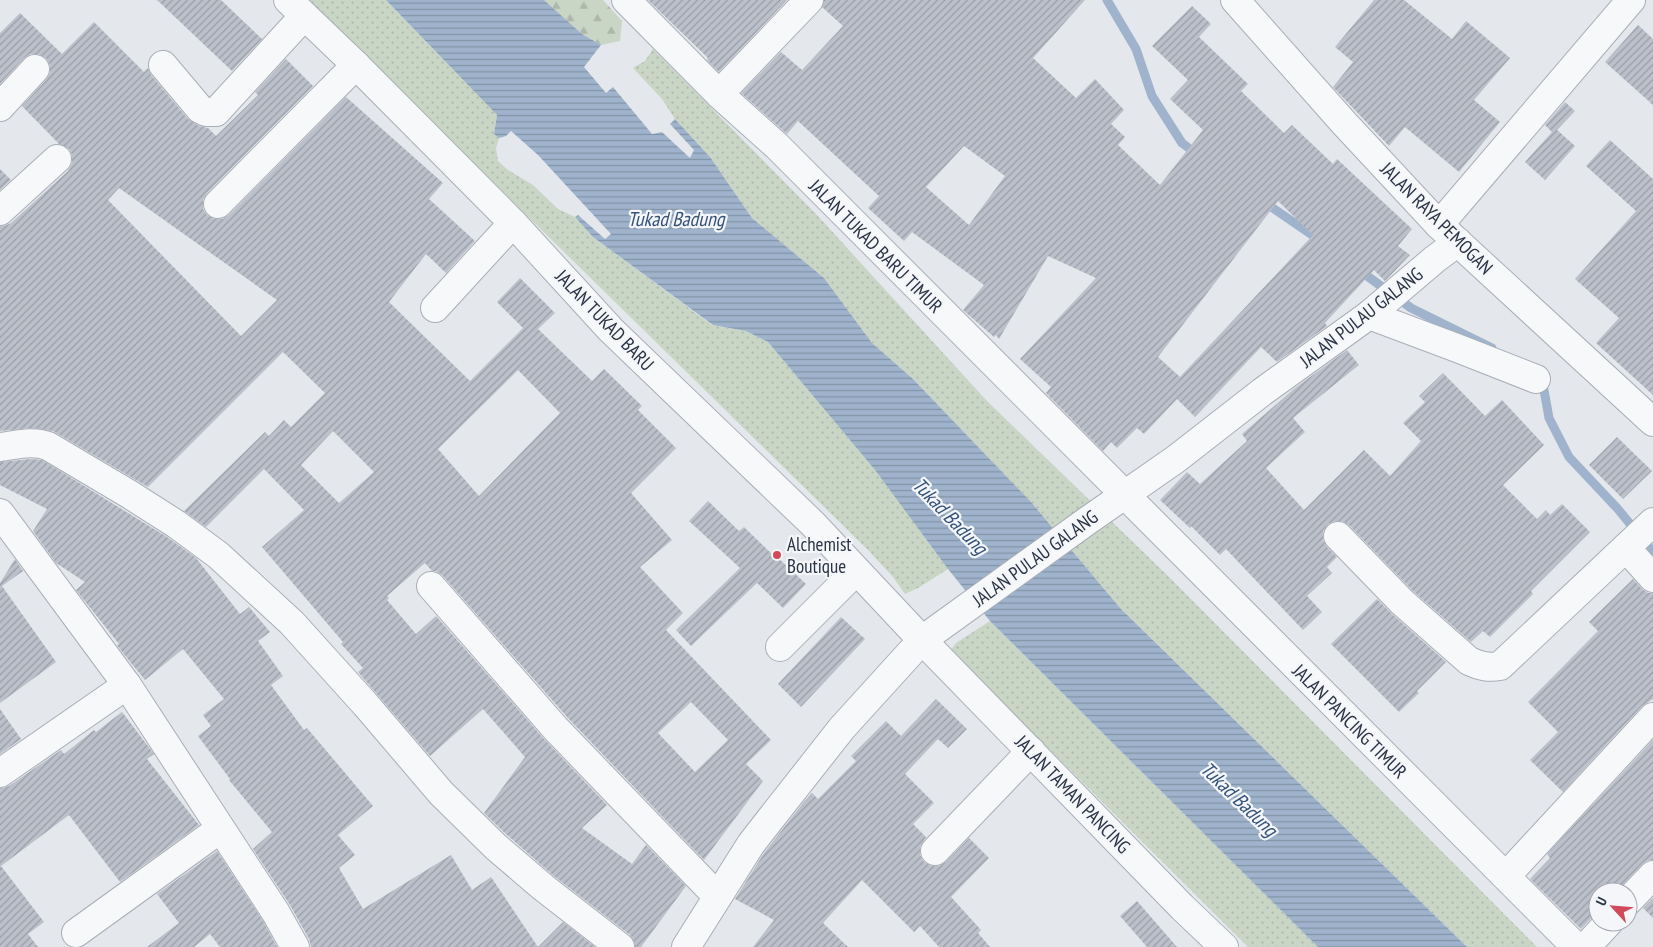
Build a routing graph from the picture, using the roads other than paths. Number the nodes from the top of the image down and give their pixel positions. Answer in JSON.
{"nodes":[{"id":1,"x":626,"y":0,"type":"edge"},
{"id":2,"x":809,"y":0,"type":"edge"},
{"id":3,"x":1235,"y":0,"type":"edge"},
{"id":4,"x":1631,"y":0,"type":"edge"},
{"id":5,"x":296,"y":8,"type":"edge"},
{"id":6,"x":163,"y":65,"type":"dead end"},
{"id":7,"x":356,"y":65,"type":"junction"},
{"id":8,"x":35,"y":69,"type":"dead end"},
{"id":9,"x":719,"y":94,"type":"junction"},
{"id":10,"x":0,"y":107,"type":"edge"},
{"id":11,"x":57,"y":159,"type":"dead end"},
{"id":12,"x":218,"y":204,"type":"dead end"},
{"id":13,"x":0,"y":211,"type":"edge"},
{"id":14,"x":512,"y":223,"type":"junction"},
{"id":15,"x":1449,"y":234,"type":"junction"},
{"id":16,"x":436,"y":308,"type":"dead end"},
{"id":17,"x":1375,"y":309,"type":"junction"},
{"id":18,"x":1536,"y":379,"type":"dead end"},
{"id":19,"x":1653,"y":422,"type":"edge"},
{"id":20,"x":0,"y":447,"type":"edge"},
{"id":21,"x":1124,"y":495,"type":"junction"},
{"id":22,"x":0,"y":513,"type":"edge"},
{"id":23,"x":1653,"y":522,"type":"edge"},
{"id":24,"x":1338,"y":536,"type":"dead end"},
{"id":25,"x":1630,"y":545,"type":"junction"},
{"id":26,"x":856,"y":571,"type":"junction"},
{"id":27,"x":1653,"y":578,"type":"edge"},
{"id":28,"x":431,"y":586,"type":"dead end"},
{"id":29,"x":930,"y":634,"type":"junction"},
{"id":30,"x":780,"y":647,"type":"dead end"},
{"id":31,"x":126,"y":684,"type":"junction"},
{"id":32,"x":1653,"y":717,"type":"edge"},
{"id":33,"x":1031,"y":751,"type":"junction"},
{"id":34,"x":0,"y":773,"type":"edge"},
{"id":35,"x":220,"y":829,"type":"junction"},
{"id":36,"x":935,"y":851,"type":"dead end"},
{"id":37,"x":1653,"y":874,"type":"edge"},
{"id":38,"x":1506,"y":876,"type":"junction"},
{"id":39,"x":1638,"y":891,"type":"edge"},
{"id":40,"x":717,"y":896,"type":"junction"},
{"id":41,"x":1600,"y":932,"type":"edge"},
{"id":42,"x":76,"y":933,"type":"dead end"},
{"id":43,"x":295,"y":947,"type":"edge"},
{"id":44,"x":620,"y":947,"type":"edge"},
{"id":45,"x":686,"y":947,"type":"edge"},
{"id":46,"x":1224,"y":947,"type":"edge"},
{"id":47,"x":1576,"y":947,"type":"edge"},
{"id":48,"x":1586,"y":947,"type":"edge"}],
"edges":[{"from":1,"to":9,"type":"street","name":"JALAN TUKAD BARU TIMUR"},
{"from":2,"to":9,"type":"street"},
{"from":3,"to":15,"type":"street","name":"JALAN RAYA PEMOGAN"},
{"from":4,"to":15,"type":"street","name":"JALAN PULAU GALANG"},
{"from":5,"to":6,"type":"street"},
{"from":5,"to":7,"type":"street","name":"JALAN TUKAD BARU"},
{"from":7,"to":12,"type":"street"},
{"from":7,"to":14,"type":"street","name":"JALAN TUKAD BARU"},
{"from":8,"to":10,"type":"street"},
{"from":9,"to":21,"type":"street","name":"JALAN TUKAD BARU TIMUR"},
{"from":11,"to":13,"type":"street"},
{"from":14,"to":16,"type":"street"},
{"from":14,"to":26,"type":"street","name":"JALAN TUKAD BARU"},
{"from":15,"to":17,"type":"street","name":"JALAN PULAU GALANG"},
{"from":15,"to":19,"type":"street","name":"JALAN RAYA PEMOGAN"},
{"from":17,"to":18,"type":"street"},
{"from":17,"to":21,"type":"street","name":"JALAN PULAU GALANG"},
{"from":20,"to":44,"type":"street"},
{"from":21,"to":29,"type":"street","name":"JALAN PULAU GALANG"},
{"from":21,"to":38,"type":"street","name":"JALAN PANCING TIMUR"},
{"from":22,"to":31,"type":"street"},
{"from":23,"to":25,"type":"street"},
{"from":24,"to":25,"type":"street"},
{"from":25,"to":27,"type":"street"},
{"from":26,"to":29,"type":"street","name":"JALAN TUKAD BARU"},
{"from":26,"to":30,"type":"street"},
{"from":28,"to":40,"type":"street"},
{"from":29,"to":33,"type":"street","name":"JALAN TAMAN PANCING"},
{"from":29,"to":40,"type":"street","name":"JALAN PULAU GALANG"},
{"from":31,"to":34,"type":"street"},
{"from":31,"to":35,"type":"street"},
{"from":32,"to":38,"type":"street"},
{"from":33,"to":36,"type":"street"},
{"from":33,"to":46,"type":"street","name":"JALAN TAMAN PANCING"},
{"from":35,"to":42,"type":"street"},
{"from":35,"to":43,"type":"street"},
{"from":37,"to":39,"type":"street"},
{"from":38,"to":47,"type":"street","name":"JALAN PANCING TIMUR"},
{"from":40,"to":45,"type":"street","name":"JALAN PULAU GALANG"},
{"from":41,"to":48,"type":"street"}]}
